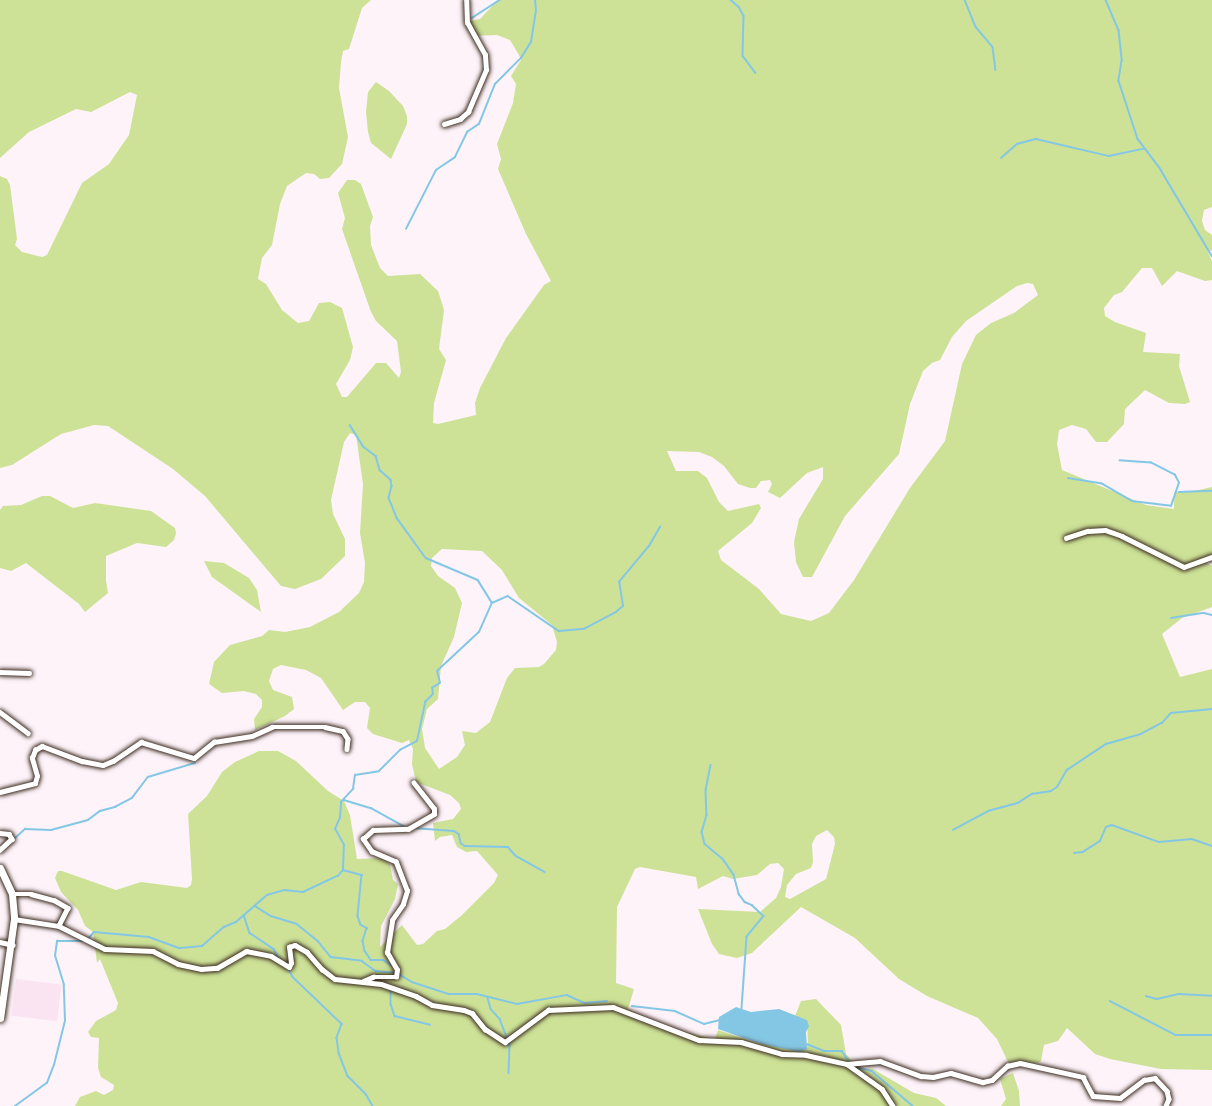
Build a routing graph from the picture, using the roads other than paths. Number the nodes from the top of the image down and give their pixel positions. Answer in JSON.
{"nodes":[{"id":1,"x":466,"y":0,"type":"edge"},
{"id":2,"x":444,"y":124,"type":"dead end"},
{"id":3,"x":1066,"y":538,"type":"dead end"},
{"id":4,"x":1212,"y":557,"type":"edge"},
{"id":5,"x":0,"y":672,"type":"edge"},
{"id":6,"x":29,"y":672,"type":"dead end"},
{"id":7,"x":0,"y":712,"type":"edge"},
{"id":8,"x":28,"y":733,"type":"dead end"},
{"id":9,"x":347,"y":749,"type":"dead end"},
{"id":10,"x":414,"y":783,"type":"dead end"},
{"id":11,"x":0,"y":792,"type":"edge"},
{"id":12,"x":0,"y":833,"type":"edge"},
{"id":13,"x":0,"y":850,"type":"edge"},
{"id":14,"x":0,"y":868,"type":"edge"},
{"id":15,"x":12,"y":894,"type":"junction"},
{"id":16,"x":14,"y":919,"type":"junction"},
{"id":17,"x":59,"y":926,"type":"junction"},
{"id":18,"x":0,"y":942,"type":"edge"},
{"id":19,"x":13,"y":945,"type":"junction"},
{"id":20,"x":363,"y":981,"type":"junction"},
{"id":21,"x":0,"y":1018,"type":"edge"},
{"id":22,"x":847,"y":1064,"type":"junction"},
{"id":23,"x":892,"y":1106,"type":"edge"},
{"id":24,"x":1166,"y":1106,"type":"edge"}],
"edges":[{"from":1,"to":2,"type":"street"},
{"from":3,"to":4,"type":"street"},
{"from":5,"to":6,"type":"street"},
{"from":7,"to":8,"type":"street"},
{"from":9,"to":11,"type":"street"},
{"from":10,"to":20,"type":"street"},
{"from":12,"to":13,"type":"street"},
{"from":14,"to":15,"type":"main road"},
{"from":15,"to":16,"type":"main road"},
{"from":15,"to":17,"type":"street"},
{"from":16,"to":17,"type":"street"},
{"from":16,"to":19,"type":"main road"},
{"from":17,"to":20,"type":"street"},
{"from":18,"to":19,"type":"street"},
{"from":19,"to":21,"type":"main road"},
{"from":20,"to":22,"type":"street"},
{"from":22,"to":23,"type":"street"},
{"from":22,"to":24,"type":"street"}]}
